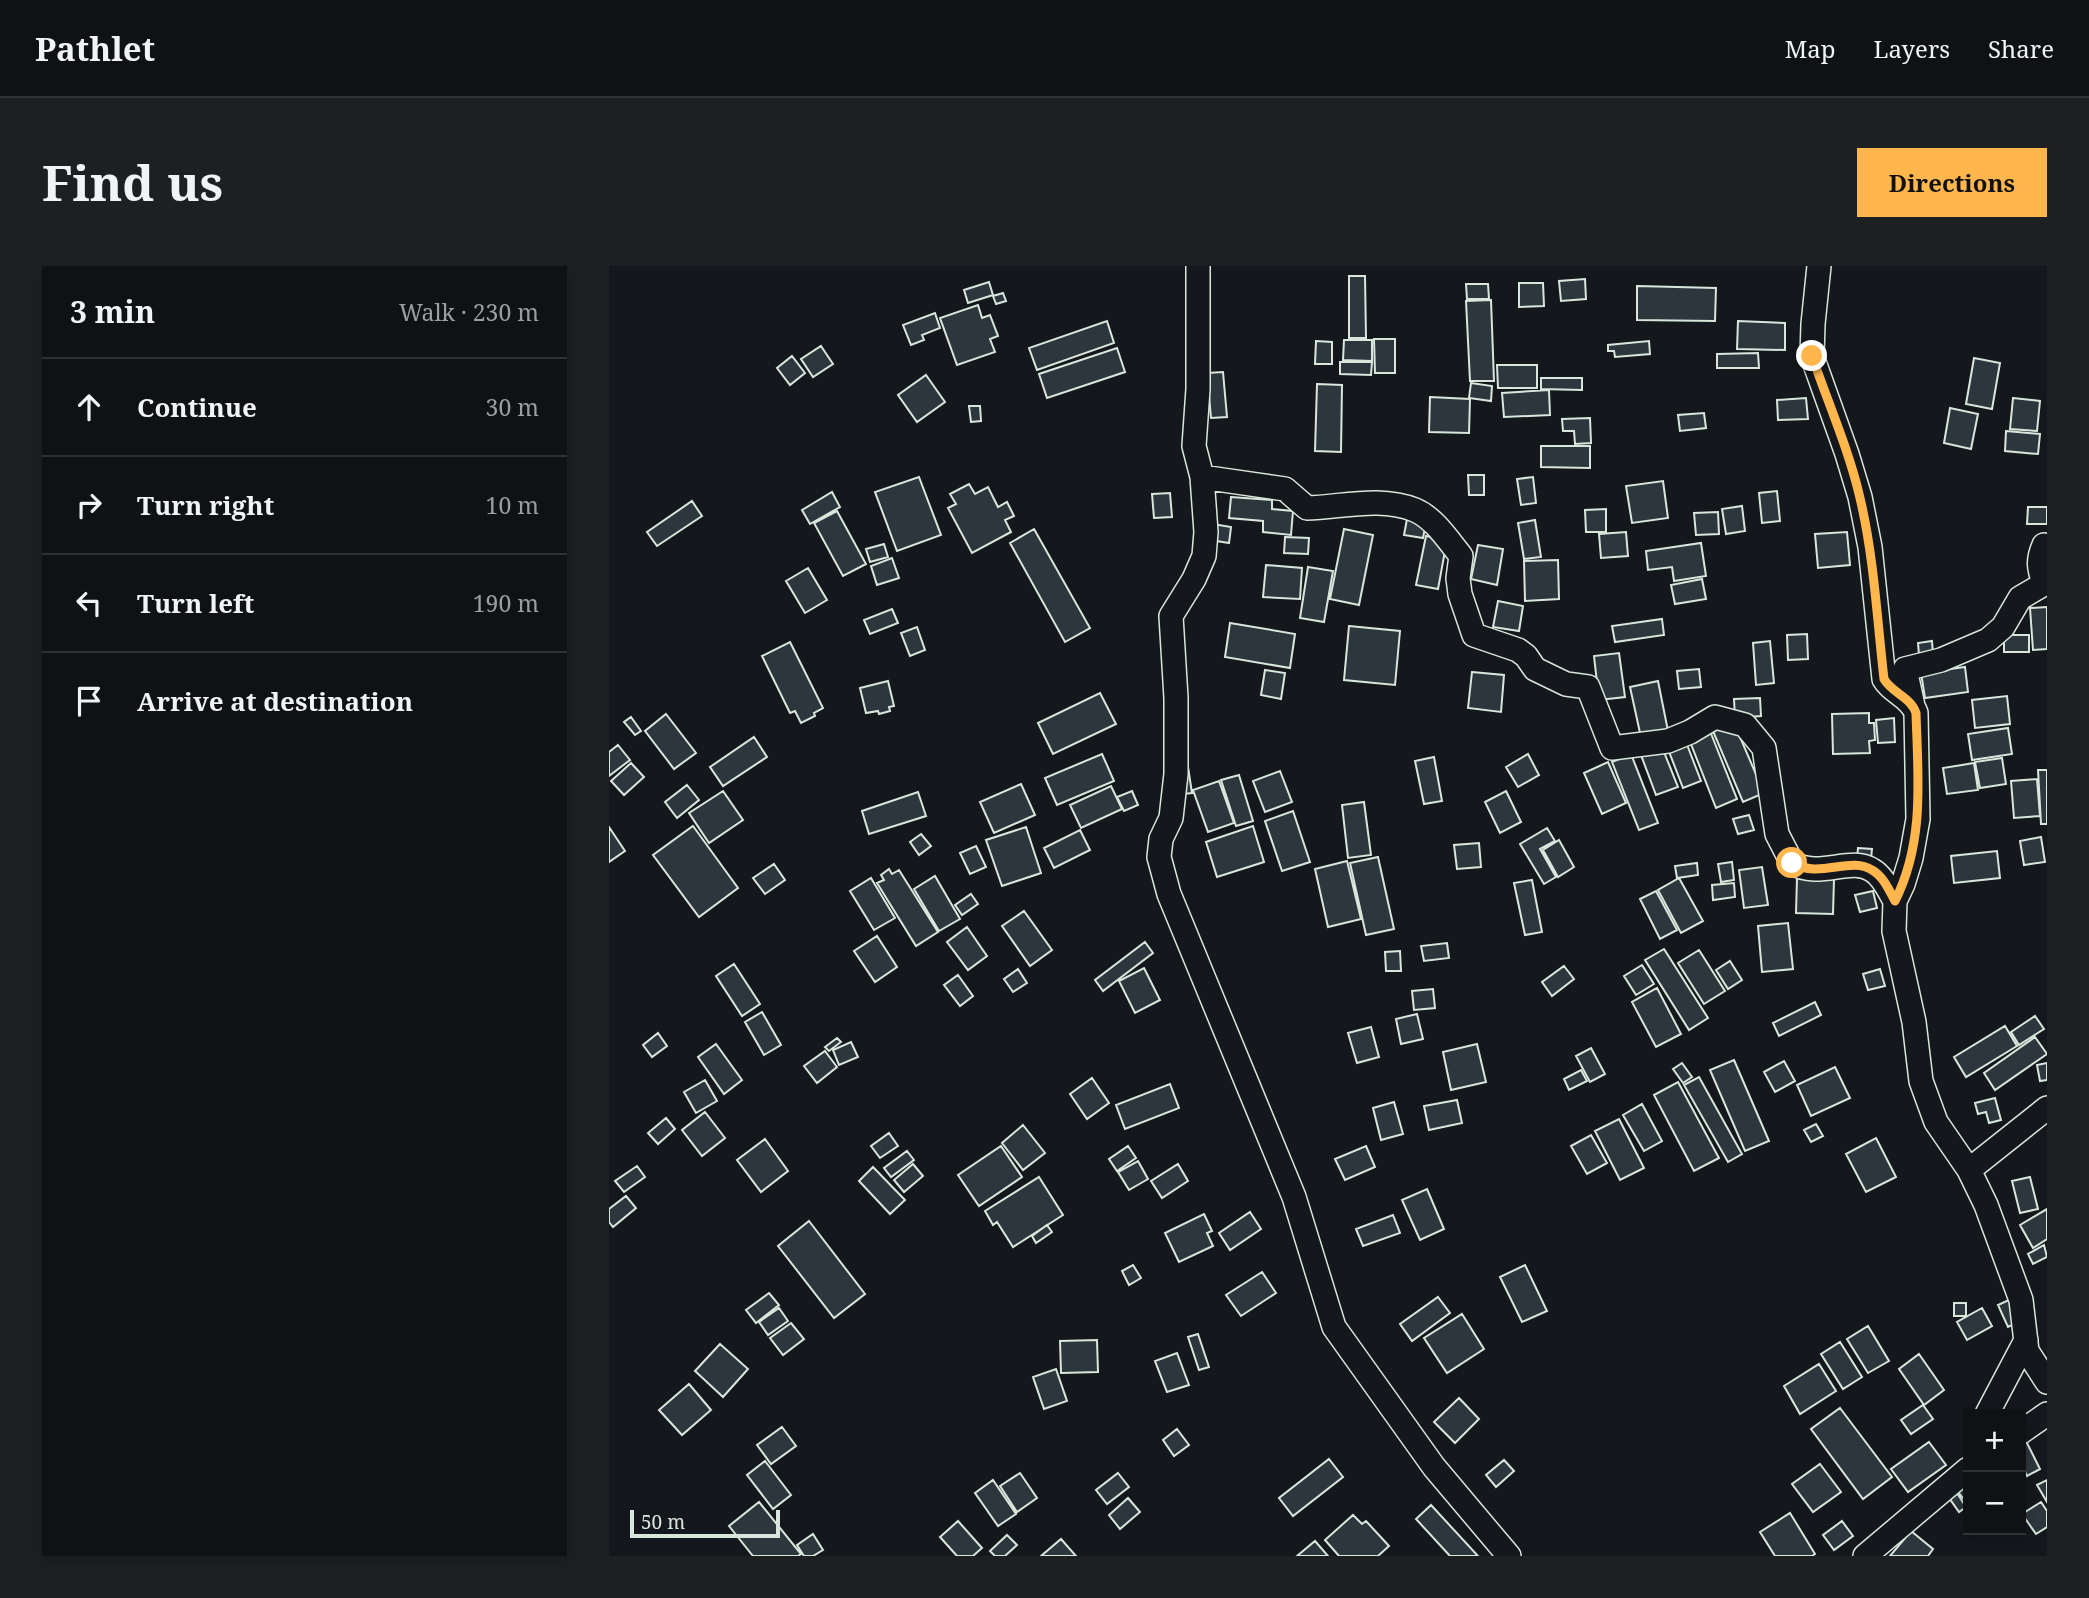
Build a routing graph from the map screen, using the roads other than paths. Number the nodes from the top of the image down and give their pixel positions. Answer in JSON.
{"nodes":[{"id":1,"x":1198,"y":266,"type":"edge"},
{"id":2,"x":1819,"y":266,"type":"edge"},
{"id":3,"x":1202,"y":477,"type":"junction"},
{"id":4,"x":2044,"y":545,"type":"dead end"},
{"id":5,"x":1913,"y":706,"type":"junction"},
{"id":6,"x":1895,"y":901,"type":"junction"},
{"id":7,"x":2047,"y":1108,"type":"edge"},
{"id":8,"x":1969,"y":1170,"type":"junction"},
{"id":9,"x":2026,"y":1340,"type":"junction"},
{"id":10,"x":2047,"y":1382,"type":"edge"},
{"id":11,"x":1990,"y":1409,"type":"edge"},
{"id":12,"x":2047,"y":1413,"type":"edge"},
{"id":13,"x":2026,"y":1428,"type":"edge"},
{"id":14,"x":1963,"y":1470,"type":"edge"},
{"id":15,"x":1509,"y":1556,"type":"edge"},
{"id":16,"x":1865,"y":1556,"type":"edge"}],
"edges":[{"from":1,"to":3,"type":"street"},
{"from":2,"to":5,"type":"street"},
{"from":3,"to":6,"type":"street"},
{"from":3,"to":15,"type":"street"},
{"from":4,"to":5,"type":"street"},
{"from":5,"to":6,"type":"street"},
{"from":6,"to":8,"type":"street"},
{"from":7,"to":8,"type":"street"},
{"from":8,"to":9,"type":"street"},
{"from":9,"to":10,"type":"street"},
{"from":9,"to":11,"type":"street"},
{"from":12,"to":13,"type":"street"},
{"from":14,"to":16,"type":"street"}]}
